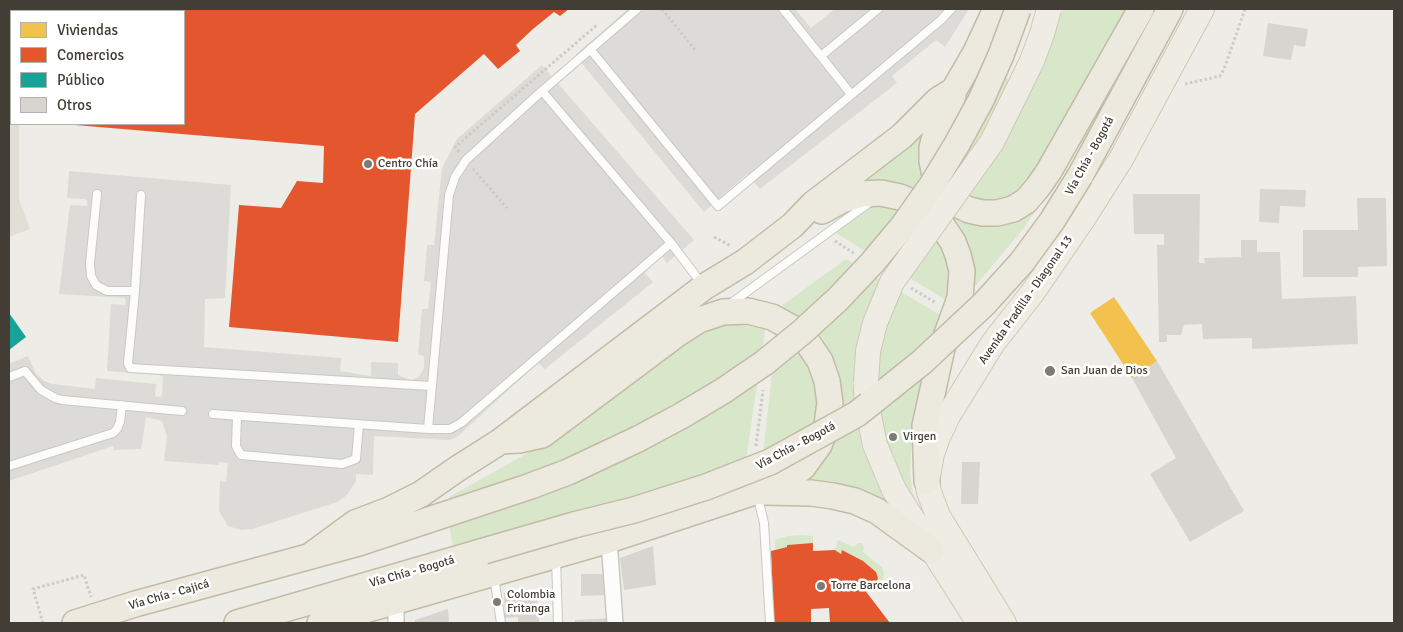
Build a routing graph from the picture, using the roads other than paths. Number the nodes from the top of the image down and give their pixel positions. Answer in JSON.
{"nodes":[{"id":1,"x":637,"y":9,"type":"edge"},
{"id":2,"x":783,"y":9,"type":"edge"},
{"id":3,"x":878,"y":9,"type":"edge"},
{"id":4,"x":951,"y":9,"type":"edge"},
{"id":5,"x":996,"y":9,"type":"edge"},
{"id":6,"x":1018,"y":9,"type":"edge"},
{"id":7,"x":1049,"y":9,"type":"edge"},
{"id":8,"x":1141,"y":9,"type":"edge"},
{"id":9,"x":1170,"y":9,"type":"edge"},
{"id":10,"x":1202,"y":9,"type":"edge"},
{"id":11,"x":590,"y":49,"type":"junction"},
{"id":12,"x":821,"y":56,"type":"junction"},
{"id":13,"x":954,"y":90,"type":"junction"},
{"id":14,"x":542,"y":91,"type":"junction"},
{"id":15,"x":851,"y":94,"type":"junction"},
{"id":16,"x":881,"y":193,"type":"junction"},
{"id":17,"x":97,"y":194,"type":"dead end"},
{"id":18,"x":141,"y":195,"type":"dead end"},
{"id":19,"x":793,"y":225,"type":"junction"},
{"id":20,"x":672,"y":243,"type":"junction"},
{"id":21,"x":704,"y":287,"type":"junction"},
{"id":22,"x":135,"y":291,"type":"junction"},
{"id":23,"x":699,"y":320,"type":"junction"},
{"id":24,"x":9,"y":377,"type":"edge"},
{"id":25,"x":431,"y":386,"type":"junction"},
{"id":26,"x":122,"y":405,"type":"junction"},
{"id":27,"x":182,"y":411,"type":"dead end"},
{"id":28,"x":214,"y":414,"type":"dead end"},
{"id":29,"x":237,"y":416,"type":"junction"},
{"id":30,"x":360,"y":424,"type":"junction"},
{"id":31,"x":428,"y":429,"type":"junction"},
{"id":32,"x":502,"y":441,"type":"junction"},
{"id":33,"x":9,"y":466,"type":"edge"},
{"id":34,"x":928,"y":481,"type":"junction"},
{"id":35,"x":756,"y":492,"type":"junction"},
{"id":36,"x":609,"y":540,"type":"junction"},
{"id":37,"x":931,"y":550,"type":"junction"},
{"id":38,"x":556,"y":555,"type":"junction"},
{"id":39,"x":310,"y":556,"type":"junction"},
{"id":40,"x":494,"y":573,"type":"junction"},
{"id":41,"x":396,"y":612,"type":"edge"},
{"id":42,"x":75,"y":623,"type":"edge"},
{"id":43,"x":237,"y":623,"type":"edge"},
{"id":44,"x":320,"y":623,"type":"edge"},
{"id":45,"x":501,"y":623,"type":"edge"},
{"id":46,"x":558,"y":623,"type":"edge"},
{"id":47,"x":615,"y":623,"type":"edge"},
{"id":48,"x":770,"y":623,"type":"edge"},
{"id":49,"x":979,"y":623,"type":"edge"},
{"id":50,"x":1004,"y":623,"type":"edge"}],
"edges":[{"from":1,"to":11,"type":"lane"},
{"from":2,"to":12,"type":"lane"},
{"from":3,"to":12,"type":"lane"},
{"from":4,"to":15,"type":"lane"},
{"from":5,"to":13,"type":"highway"},
{"from":6,"to":39,"type":"highway","name":"Vía Chía - Cajicá","bridge":true},
{"from":7,"to":37,"type":"main road","bridge":true},
{"from":8,"to":13,"type":"highway"},
{"from":9,"to":43,"type":"highway","name":"Vía Chía - Bogotá","bridge":true},
{"from":10,"to":34,"type":"main road","name":"Avenida Pradilla - Diagonal 13"},
{"from":11,"to":14,"type":"lane"},
{"from":11,"to":15,"type":"lane"},
{"from":12,"to":15,"type":"lane"},
{"from":13,"to":19,"type":"highway"},
{"from":14,"to":20,"type":"lane"},
{"from":14,"to":25,"type":"lane"},
{"from":16,"to":19,"type":"highway"},
{"from":16,"to":23,"type":"lane"},
{"from":16,"to":34,"type":"highway"},
{"from":17,"to":22,"type":"lane"},
{"from":18,"to":22,"type":"lane"},
{"from":19,"to":21,"type":"highway"},
{"from":20,"to":21,"type":"lane"},
{"from":20,"to":31,"type":"lane"},
{"from":21,"to":32,"type":"highway"},
{"from":22,"to":25,"type":"lane"},
{"from":23,"to":32,"type":"highway"},
{"from":23,"to":35,"type":"highway"},
{"from":24,"to":26,"type":"lane"},
{"from":25,"to":31,"type":"lane"},
{"from":26,"to":27,"type":"lane"},
{"from":26,"to":33,"type":"lane"},
{"from":28,"to":29,"type":"lane"},
{"from":29,"to":30,"type":"lane"},
{"from":29,"to":30,"type":"lane"},
{"from":30,"to":31,"type":"lane"},
{"from":32,"to":39,"type":"highway"},
{"from":34,"to":50,"type":"main road","name":"Avenida Pradilla - Diagonal 13"},
{"from":35,"to":36,"type":"highway"},
{"from":35,"to":37,"type":"highway"},
{"from":35,"to":48,"type":"lane"},
{"from":36,"to":38,"type":"highway"},
{"from":36,"to":47,"type":"street"},
{"from":37,"to":49,"type":"main road"},
{"from":38,"to":40,"type":"highway"},
{"from":38,"to":46,"type":"lane"},
{"from":39,"to":42,"type":"highway","name":"Vía Chía - Cajicá"},
{"from":40,"to":41,"type":"highway"},
{"from":40,"to":45,"type":"lane"},
{"from":41,"to":44,"type":"highway"}]}
